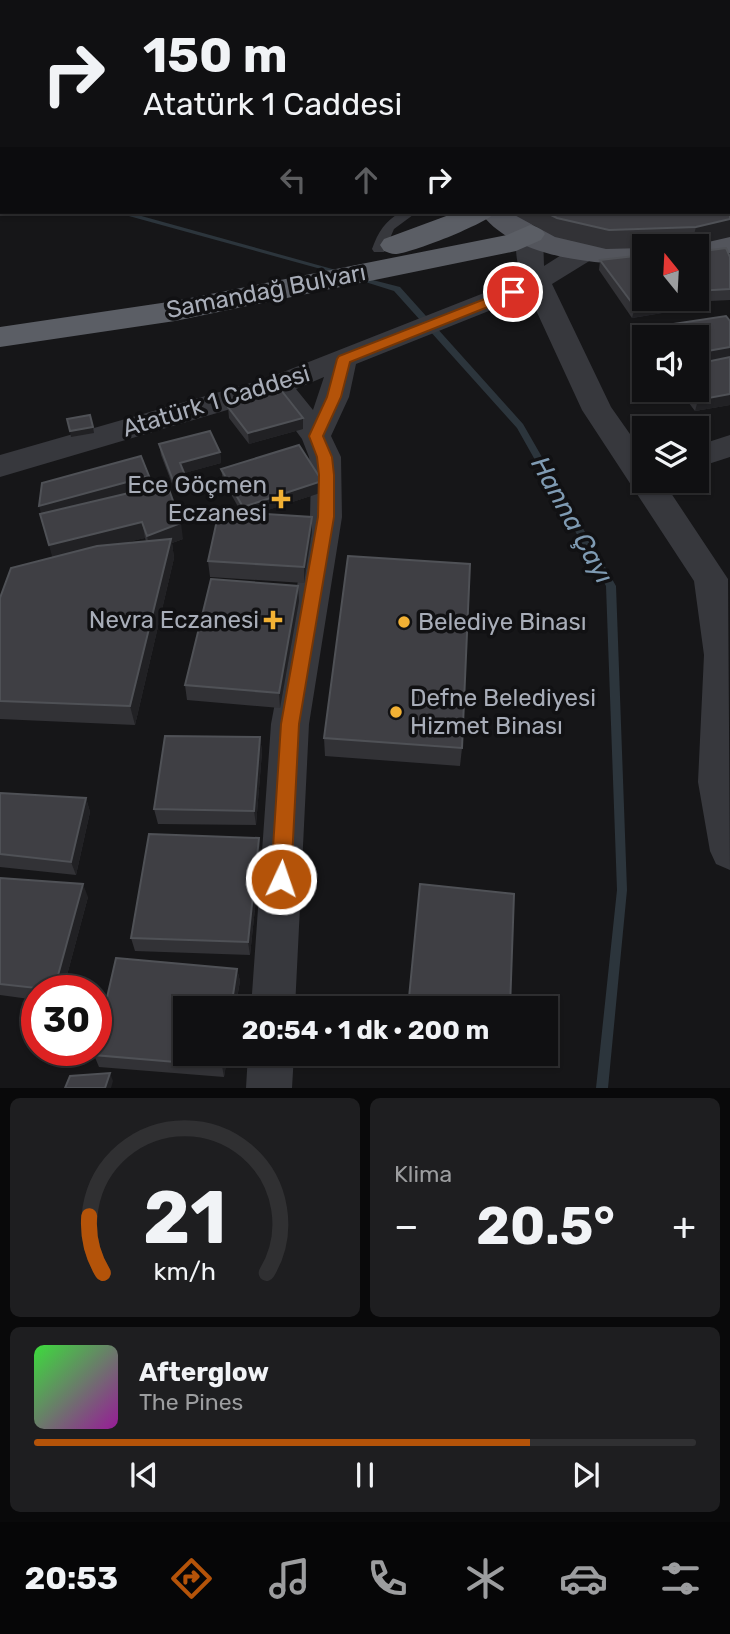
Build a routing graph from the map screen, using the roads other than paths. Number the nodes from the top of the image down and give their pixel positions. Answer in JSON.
{"nodes":[{"id":1,"x":476,"y":214,"type":"edge"},
{"id":2,"x":498,"y":214,"type":"edge"},
{"id":3,"x":530,"y":234,"type":"junction"},
{"id":4,"x":416,"y":237,"type":"edge"},
{"id":5,"x":582,"y":254,"type":"junction"},
{"id":6,"x":632,"y":255,"type":"edge"},
{"id":7,"x":537,"y":282,"type":"junction"},
{"id":8,"x":174,"y":302,"type":"junction"},
{"id":9,"x":0,"y":316,"type":"edge"},
{"id":10,"x":0,"y":337,"type":"edge"},
{"id":11,"x":344,"y":359,"type":"junction"},
{"id":12,"x":278,"y":385,"type":"junction"},
{"id":13,"x":316,"y":436,"type":"junction"},
{"id":14,"x":730,"y":446,"type":"edge"},
{"id":15,"x":709,"y":453,"type":"edge"},
{"id":16,"x":632,"y":460,"type":"edge"},
{"id":17,"x":0,"y":466,"type":"edge"},
{"id":18,"x":656,"y":493,"type":"edge"},
{"id":19,"x":720,"y":576,"type":"edge"},
{"id":20,"x":730,"y":851,"type":"edge"},
{"id":21,"x":274,"y":996,"type":"edge"},
{"id":22,"x":270,"y":1066,"type":"edge"},
{"id":23,"x":269,"y":1088,"type":"edge"}],
"edges":[{"from":1,"to":4,"type":"highway","name":"Samandağ Bulvarı"},
{"from":2,"to":3,"type":"main road"},
{"from":3,"to":4,"type":"highway","name":"Samandağ Bulvarı"},
{"from":3,"to":5,"type":"main road"},
{"from":3,"to":7,"type":"street"},
{"from":4,"to":8,"type":"highway","name":"Samandağ Bulvarı"},
{"from":4,"to":8,"type":"highway","name":"Samandağ Bulvarı"},
{"from":5,"to":6,"type":"main road"},
{"from":5,"to":7,"type":"street","name":"Atatürk 1 Caddesi"},
{"from":7,"to":11,"type":"street","name":"Atatürk 1 Caddesi"},
{"from":7,"to":16,"type":"street"},
{"from":8,"to":9,"type":"highway","name":"Samandağ Bulvarı"},
{"from":8,"to":10,"type":"highway","name":"Samandağ Bulvarı"},
{"from":11,"to":12,"type":"street","name":"Atatürk 1 Caddesi"},
{"from":11,"to":13,"type":"street"},
{"from":12,"to":13,"type":"street"},
{"from":12,"to":17,"type":"street","name":"Atatürk 1 Caddesi"},
{"from":13,"to":21,"type":"street"},
{"from":14,"to":15,"type":"street"},
{"from":18,"to":19,"type":"street"},
{"from":19,"to":20,"type":"street"},
{"from":22,"to":23,"type":"street"}]}
